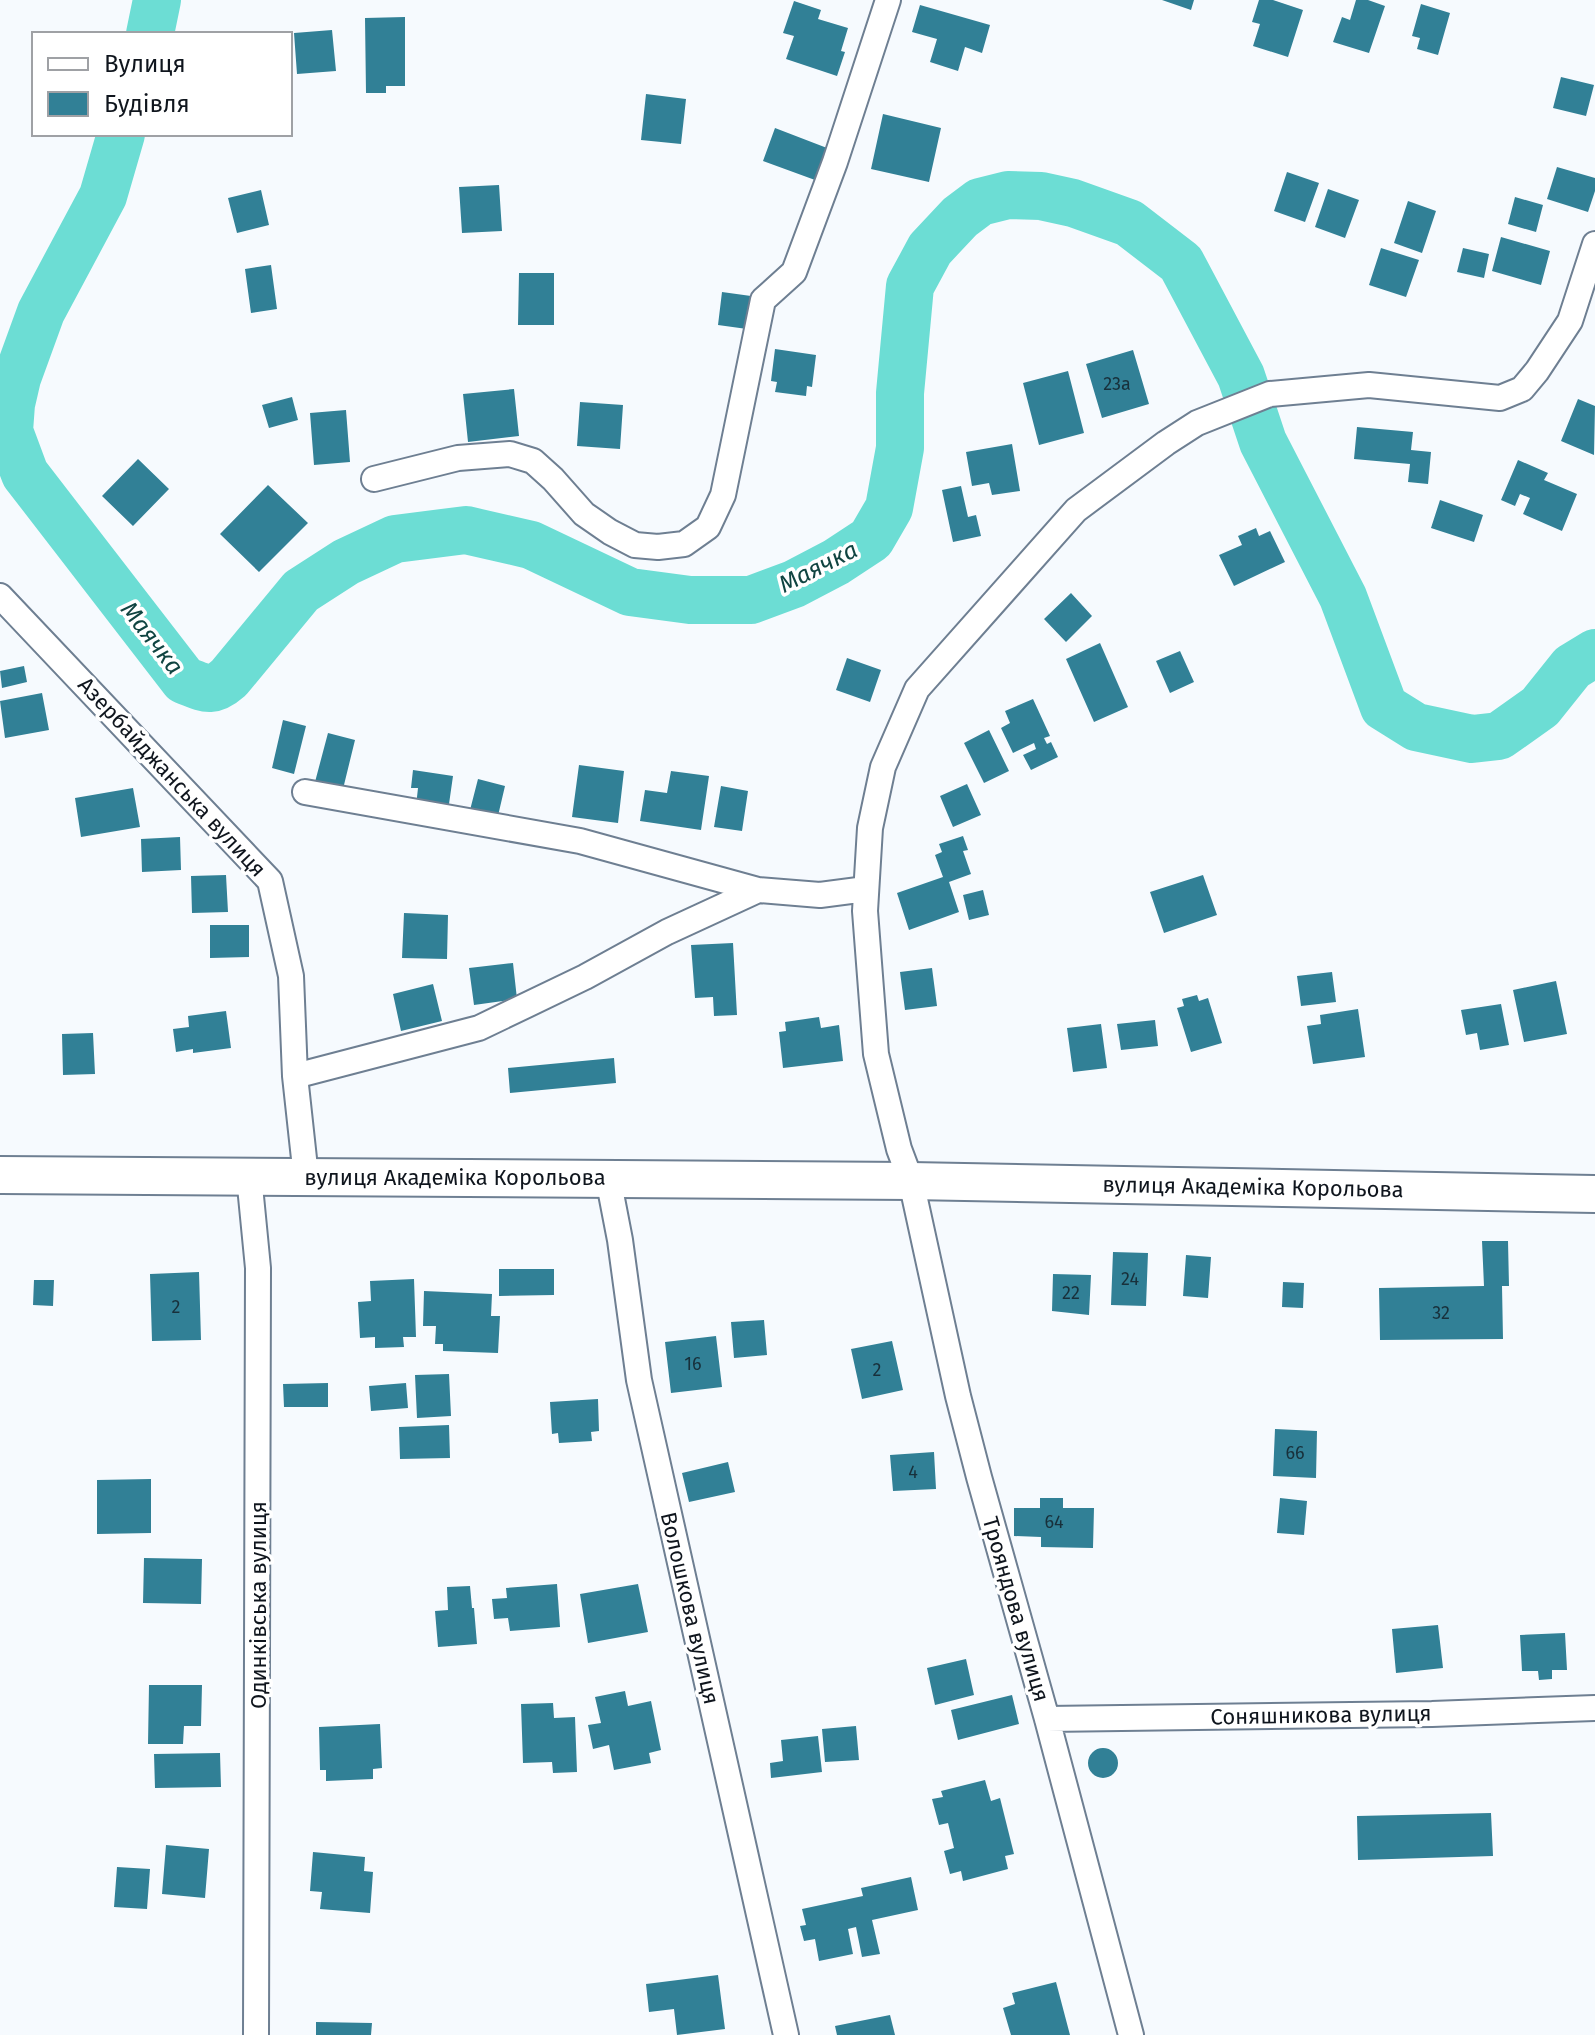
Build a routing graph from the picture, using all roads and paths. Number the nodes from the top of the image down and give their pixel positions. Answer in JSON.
{"nodes":[{"id":1,"x":888,"y":0,"type":"edge"},
{"id":2,"x":1595,"y":244,"type":"edge"},
{"id":3,"x":1595,"y":312,"type":"edge"},
{"id":4,"x":1570,"y":321,"type":"junction"},
{"id":5,"x":374,"y":479,"type":"dead end"},
{"id":6,"x":0,"y":596,"type":"edge"},
{"id":7,"x":305,"y":792,"type":"dead end"},
{"id":8,"x":866,"y":889,"type":"junction"},
{"id":9,"x":758,"y":890,"type":"junction"},
{"id":10,"x":295,"y":1076,"type":"junction"},
{"id":11,"x":0,"y":1175,"type":"edge"},
{"id":12,"x":249,"y":1176,"type":"junction"},
{"id":13,"x":306,"y":1177,"type":"junction"},
{"id":14,"x":608,"y":1178,"type":"junction"},
{"id":15,"x":911,"y":1181,"type":"junction"},
{"id":16,"x":1595,"y":1194,"type":"edge"},
{"id":17,"x":1595,"y":1708,"type":"edge"},
{"id":18,"x":1047,"y":1719,"type":"junction"},
{"id":19,"x":256,"y":2035,"type":"edge"},
{"id":20,"x":786,"y":2035,"type":"edge"},
{"id":21,"x":1131,"y":2035,"type":"edge"}],
"edges":[{"from":1,"to":5,"type":"street"},
{"from":2,"to":4,"type":"street"},
{"from":3,"to":4,"type":"street"},
{"from":4,"to":8,"type":"street"},
{"from":6,"to":10,"type":"street","name":"Азербайджанська вулиця"},
{"from":7,"to":9,"type":"street"},
{"from":8,"to":9,"type":"street"},
{"from":8,"to":15,"type":"street"},
{"from":9,"to":10,"type":"street"},
{"from":10,"to":13,"type":"street","name":"Азербайджанська вулиця"},
{"from":11,"to":12,"type":"main road","name":"вулиця Академіка Корольова"},
{"from":12,"to":13,"type":"main road","name":"вулиця Академіка Корольова"},
{"from":12,"to":19,"type":"street","name":"Одинківська вулиця"},
{"from":13,"to":14,"type":"main road","name":"вулиця Академіка Корольова"},
{"from":14,"to":15,"type":"main road","name":"вулиця Академіка Корольова"},
{"from":14,"to":20,"type":"street","name":"Волошкова вулиця"},
{"from":15,"to":16,"type":"main road","name":"вулиця Академіка Корольова"},
{"from":15,"to":18,"type":"street","name":"Трояндова вулиця"},
{"from":17,"to":18,"type":"street","name":"Соняшникова вулиця"},
{"from":18,"to":21,"type":"street","name":"Трояндова вулиця"}]}
